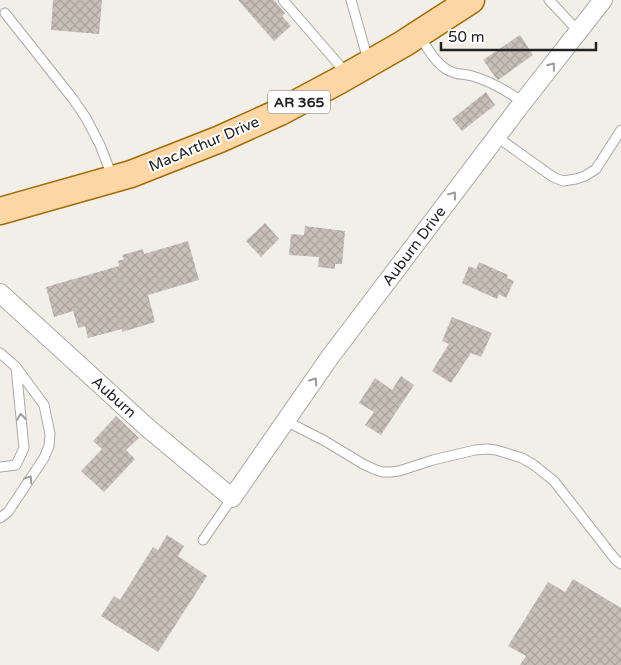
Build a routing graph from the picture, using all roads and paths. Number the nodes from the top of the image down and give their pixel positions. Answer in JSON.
{"nodes":[{"id":1,"x":283,"y":0,"type":"edge"},
{"id":2,"x":351,"y":0,"type":"edge"},
{"id":3,"x":471,"y":0,"type":"edge"},
{"id":4,"x":550,"y":0,"type":"edge"},
{"id":5,"x":603,"y":0,"type":"edge"},
{"id":6,"x":4,"y":13,"type":"dead end"},
{"id":7,"x":579,"y":32,"type":"junction"},
{"id":8,"x":418,"y":34,"type":"junction"},
{"id":9,"x":359,"y":70,"type":"junction"},
{"id":10,"x":523,"y":102,"type":"junction"},
{"id":11,"x":621,"y":130,"type":"edge"},
{"id":12,"x":497,"y":137,"type":"junction"},
{"id":13,"x":113,"y":179,"type":"junction"},
{"id":14,"x":0,"y":211,"type":"edge"},
{"id":15,"x":0,"y":292,"type":"edge"},
{"id":16,"x":0,"y":353,"type":"edge"},
{"id":17,"x":16,"y":367,"type":"junction"},
{"id":18,"x":286,"y":421,"type":"junction"},
{"id":19,"x":0,"y":467,"type":"edge"},
{"id":20,"x":232,"y":498,"type":"junction"},
{"id":21,"x":0,"y":518,"type":"edge"},
{"id":22,"x":203,"y":540,"type":"dead end"},
{"id":23,"x":621,"y":564,"type":"edge"}],
"edges":[{"from":1,"to":9,"type":"lane"},
{"from":2,"to":9,"type":"lane"},
{"from":3,"to":8,"type":"main road","name":"MacArthur Drive","number":"AR 365"},
{"from":4,"to":7,"type":"lane"},
{"from":5,"to":7,"type":"street","name":"Auburn Drive"},
{"from":6,"to":13,"type":"lane"},
{"from":10,"to":7,"type":"street","name":"Auburn Drive","one_way":true},
{"from":8,"to":9,"type":"main road","name":"MacArthur Drive","number":"AR 365"},
{"from":8,"to":10,"type":"lane"},
{"from":9,"to":13,"type":"main road","name":"MacArthur Drive","number":"AR 365"},
{"from":10,"to":12,"type":"street","name":"Auburn Drive"},
{"from":11,"to":12,"type":"lane"},
{"from":18,"to":12,"type":"street","name":"Auburn Drive","one_way":true},
{"from":13,"to":14,"type":"main road","name":"MacArthur Drive","number":"AR 365"},
{"from":15,"to":20,"type":"street","name":"Auburn"},
{"from":16,"to":17,"type":"lane"},
{"from":19,"to":17,"type":"lane","one_way":true},
{"from":21,"to":17,"type":"lane","one_way":true},
{"from":18,"to":20,"type":"street","name":"Auburn Drive"},
{"from":18,"to":23,"type":"lane"},
{"from":20,"to":22,"type":"lane"}]}
